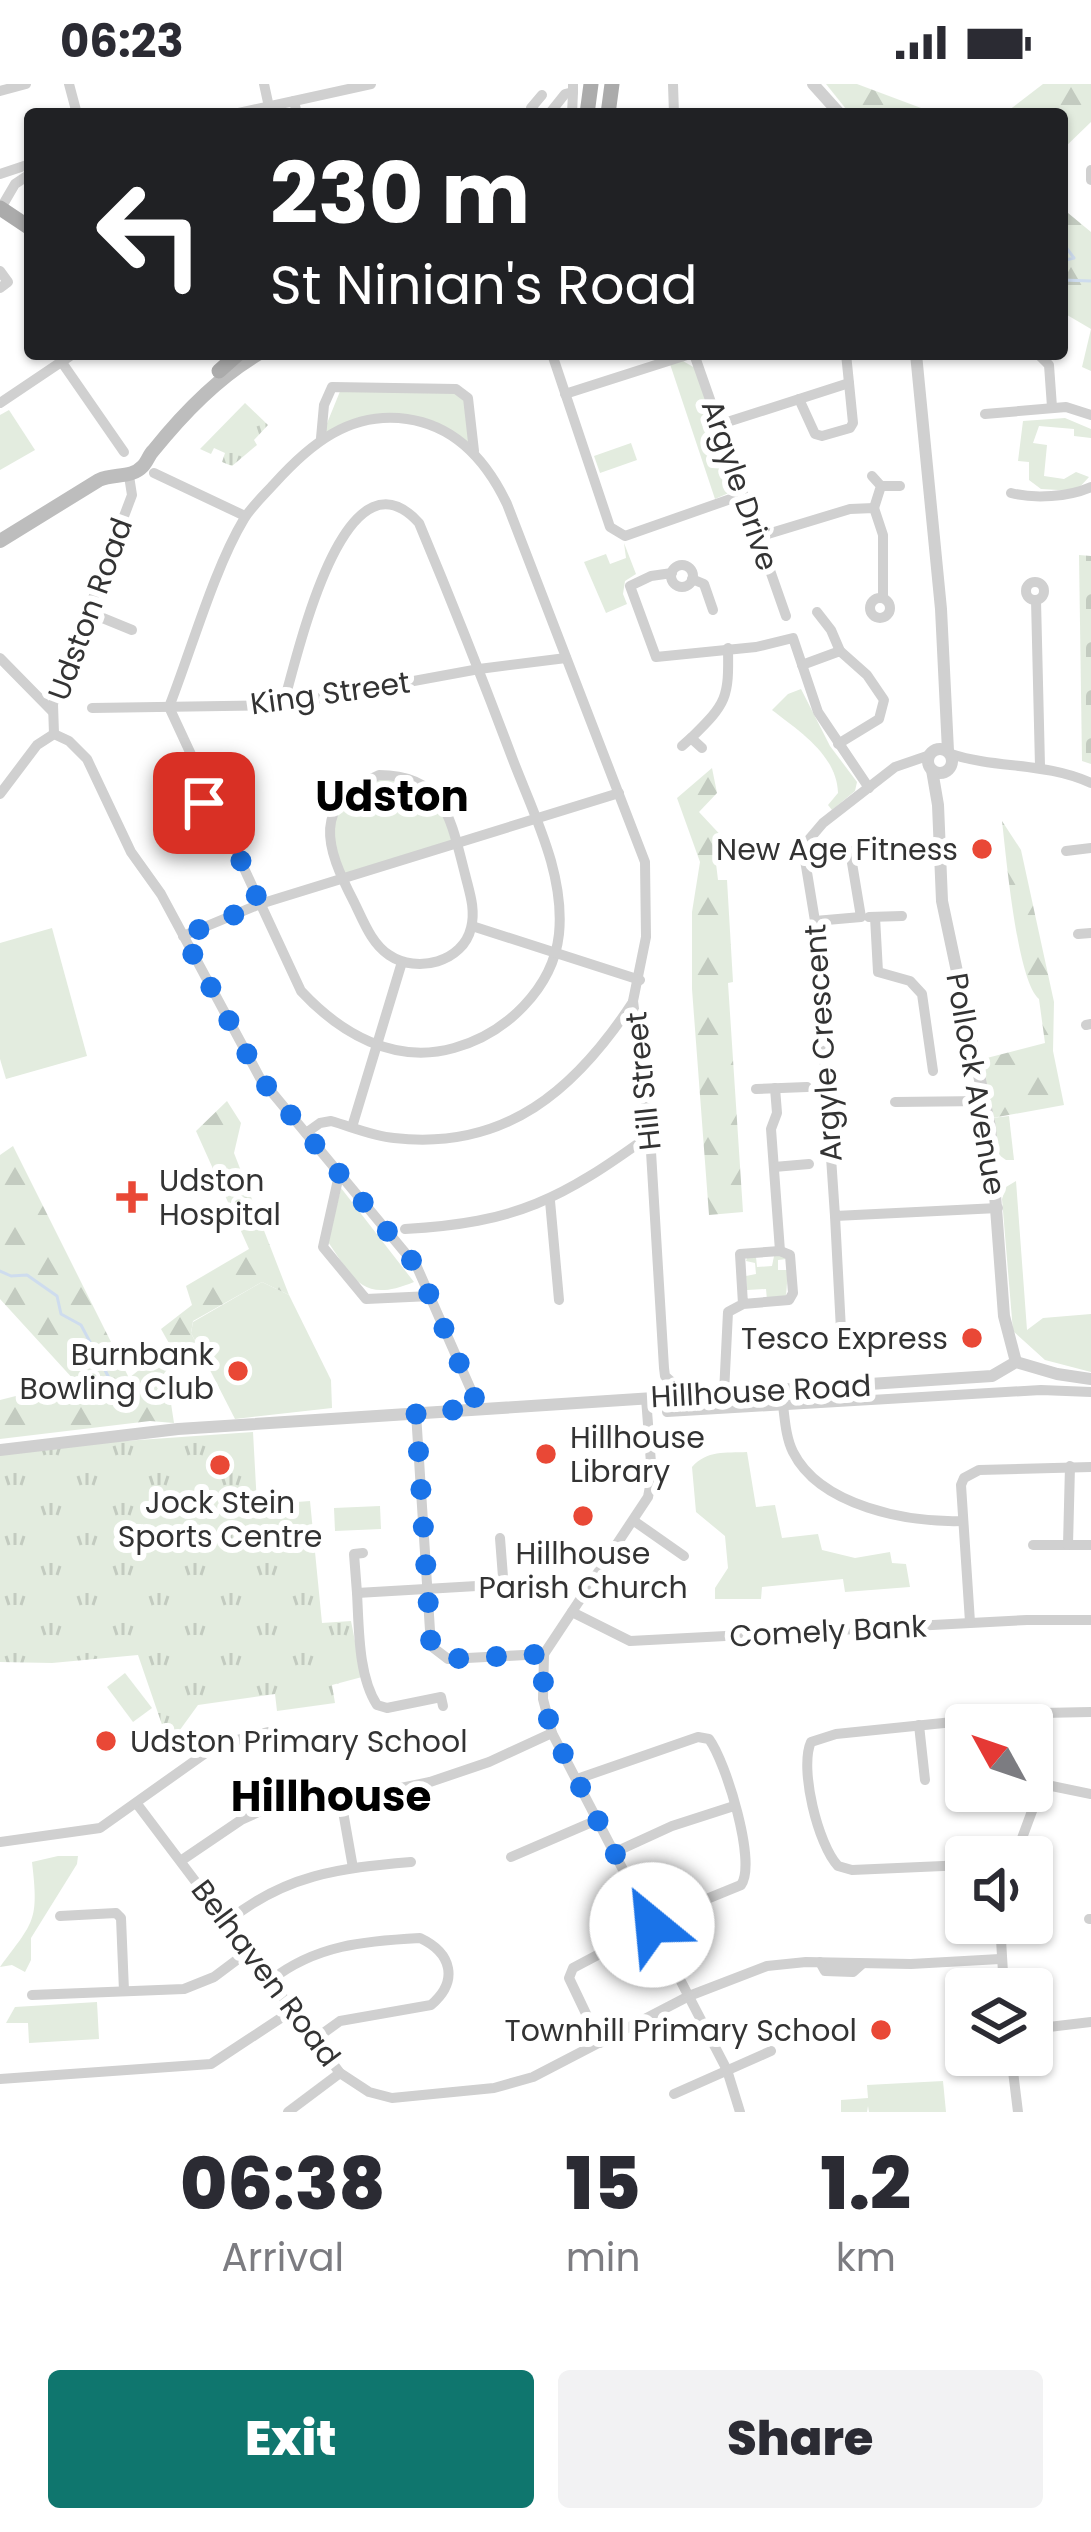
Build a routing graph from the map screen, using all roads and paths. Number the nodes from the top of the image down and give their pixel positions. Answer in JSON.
{"nodes":[{"id":1,"x":26,"y":84,"type":"edge"},
{"id":2,"x":264,"y":84,"type":"edge"},
{"id":3,"x":371,"y":84,"type":"edge"},
{"id":4,"x":813,"y":84,"type":"edge"},
{"id":5,"x":0,"y":91,"type":"edge"},
{"id":6,"x":542,"y":94,"type":"dead end"},
{"id":7,"x":269,"y":107,"type":"junction"},
{"id":8,"x":296,"y":107,"type":"edge"},
{"id":9,"x":264,"y":108,"type":"edge"},
{"id":10,"x":531,"y":108,"type":"edge"},
{"id":11,"x":835,"y":108,"type":"edge"},
{"id":12,"x":1091,"y":170,"type":"edge"},
{"id":13,"x":24,"y":178,"type":"edge"},
{"id":14,"x":1091,"y":180,"type":"edge"},
{"id":15,"x":1,"y":208,"type":"edge"},
{"id":16,"x":0,"y":271,"type":"edge"},
{"id":17,"x":0,"y":287,"type":"edge"},
{"id":18,"x":67,"y":360,"type":"edge"},
{"id":19,"x":230,"y":360,"type":"edge"},
{"id":20,"x":250,"y":360,"type":"edge"},
{"id":21,"x":554,"y":360,"type":"edge"},
{"id":22,"x":673,"y":360,"type":"edge"},
{"id":23,"x":694,"y":360,"type":"edge"},
{"id":24,"x":847,"y":360,"type":"edge"},
{"id":25,"x":917,"y":360,"type":"edge"},
{"id":26,"x":1045,"y":360,"type":"edge"},
{"id":27,"x":63,"y":364,"type":"junction"},
{"id":28,"x":219,"y":371,"type":"joint"},
{"id":29,"x":849,"y":383,"type":"junction"},
{"id":30,"x":566,"y":394,"type":"junction"},
{"id":31,"x":799,"y":399,"type":"junction"},
{"id":32,"x":0,"y":403,"type":"edge"},
{"id":33,"x":1052,"y":407,"type":"junction"},
{"id":34,"x":985,"y":414,"type":"dead end"},
{"id":35,"x":1091,"y":415,"type":"edge"},
{"id":36,"x":718,"y":424,"type":"junction"},
{"id":37,"x":321,"y":438,"type":"junction"},
{"id":38,"x":474,"y":451,"type":"junction"},
{"id":39,"x":124,"y":452,"type":"dead end"},
{"id":40,"x":154,"y":472,"type":"dead end"},
{"id":41,"x":129,"y":476,"type":"junction"},
{"id":42,"x":900,"y":486,"type":"dead end"},
{"id":43,"x":1091,"y":488,"type":"edge"},
{"id":44,"x":1011,"y":493,"type":"dead end"},
{"id":45,"x":742,"y":495,"type":"junction"},
{"id":46,"x":874,"y":508,"type":"junction"},
{"id":47,"x":245,"y":516,"type":"junction"},
{"id":48,"x":758,"y":537,"type":"junction"},
{"id":49,"x":0,"y":541,"type":"edge"},
{"id":50,"x":883,"y":598,"type":"dead end"},
{"id":51,"x":1036,"y":600,"type":"dead end"},
{"id":52,"x":713,"y":610,"type":"dead end"},
{"id":53,"x":88,"y":612,"type":"junction"},
{"id":54,"x":817,"y":612,"type":"dead end"},
{"id":55,"x":786,"y":616,"type":"dead end"},
{"id":56,"x":132,"y":630,"type":"dead end"},
{"id":57,"x":728,"y":648,"type":"junction"},
{"id":58,"x":840,"y":651,"type":"junction"},
{"id":59,"x":0,"y":658,"type":"edge"},
{"id":60,"x":566,"y":658,"type":"junction"},
{"id":61,"x":802,"y":665,"type":"junction"},
{"id":62,"x":479,"y":669,"type":"junction"},
{"id":63,"x":283,"y":705,"type":"junction"},
{"id":64,"x":170,"y":707,"type":"junction"},
{"id":65,"x":92,"y":708,"type":"dead end"},
{"id":66,"x":52,"y":711,"type":"junction"},
{"id":67,"x":54,"y":734,"type":"junction"},
{"id":68,"x":838,"y":744,"type":"junction"},
{"id":69,"x":702,"y":748,"type":"dead end"},
{"id":70,"x":940,"y":761,"type":"junction"},
{"id":71,"x":1040,"y":766,"type":"junction"},
{"id":72,"x":1091,"y":783,"type":"edge"},
{"id":73,"x":869,"y":788,"type":"junction"},
{"id":74,"x":620,"y":793,"type":"junction"},
{"id":75,"x":0,"y":794,"type":"edge"},
{"id":76,"x":536,"y":819,"type":"junction"},
{"id":77,"x":457,"y":843,"type":"junction"},
{"id":78,"x":850,"y":851,"type":"dead end"},
{"id":79,"x":1066,"y":851,"type":"dead end"},
{"id":80,"x":1086,"y":853,"type":"edge"},
{"id":81,"x":343,"y":880,"type":"junction"},
{"id":82,"x":260,"y":904,"type":"junction"},
{"id":83,"x":902,"y":916,"type":"dead end"},
{"id":84,"x":868,"y":917,"type":"junction"},
{"id":85,"x":815,"y":921,"type":"junction"},
{"id":86,"x":472,"y":926,"type":"junction"},
{"id":87,"x":183,"y":936,"type":"junction"},
{"id":88,"x":555,"y":953,"type":"junction"},
{"id":89,"x":402,"y":962,"type":"junction"},
{"id":90,"x":640,"y":980,"type":"junction"},
{"id":91,"x":633,"y":1000,"type":"junction"},
{"id":92,"x":379,"y":1046,"type":"junction"},
{"id":93,"x":933,"y":1071,"type":"dead end"},
{"id":94,"x":775,"y":1088,"type":"junction"},
{"id":95,"x":808,"y":1088,"type":"dead end"},
{"id":96,"x":756,"y":1089,"type":"dead end"},
{"id":97,"x":985,"y":1101,"type":"junction"},
{"id":98,"x":895,"y":1102,"type":"dead end"},
{"id":99,"x":352,"y":1127,"type":"junction"},
{"id":100,"x":306,"y":1133,"type":"junction"},
{"id":101,"x":650,"y":1135,"type":"junction"},
{"id":102,"x":809,"y":1165,"type":"dead end"},
{"id":103,"x":774,"y":1167,"type":"junction"},
{"id":104,"x":339,"y":1175,"type":"junction"},
{"id":105,"x":550,"y":1201,"type":"junction"},
{"id":106,"x":998,"y":1208,"type":"junction"},
{"id":107,"x":835,"y":1216,"type":"junction"},
{"id":108,"x":405,"y":1229,"type":"dead end"},
{"id":109,"x":780,"y":1251,"type":"junction"},
{"id":110,"x":430,"y":1296,"type":"junction"},
{"id":111,"x":559,"y":1300,"type":"dead end"},
{"id":112,"x":742,"y":1304,"type":"junction"},
{"id":113,"x":842,"y":1330,"type":"dead end"},
{"id":114,"x":1016,"y":1362,"type":"junction"},
{"id":115,"x":1091,"y":1378,"type":"edge"},
{"id":116,"x":1017,"y":1392,"type":"junction"},
{"id":117,"x":1091,"y":1392,"type":"edge"},
{"id":118,"x":651,"y":1393,"type":"junction"},
{"id":119,"x":724,"y":1393,"type":"junction"},
{"id":120,"x":783,"y":1405,"type":"junction"},
{"id":121,"x":479,"y":1408,"type":"junction"},
{"id":122,"x":668,"y":1412,"type":"dead end"},
{"id":123,"x":416,"y":1413,"type":"junction"},
{"id":124,"x":0,"y":1450,"type":"edge"},
{"id":125,"x":1070,"y":1466,"type":"junction"},
{"id":126,"x":1091,"y":1467,"type":"edge"},
{"id":127,"x":634,"y":1521,"type":"junction"},
{"id":128,"x":963,"y":1521,"type":"junction"},
{"id":129,"x":500,"y":1538,"type":"dead end"},
{"id":130,"x":1033,"y":1545,"type":"dead end"},
{"id":131,"x":1068,"y":1545,"type":"junction"},
{"id":132,"x":1091,"y":1546,"type":"edge"},
{"id":133,"x":363,"y":1553,"type":"dead end"},
{"id":134,"x":684,"y":1556,"type":"dead end"},
{"id":135,"x":427,"y":1590,"type":"junction"},
{"id":136,"x":357,"y":1593,"type":"junction"},
{"id":137,"x":572,"y":1612,"type":"junction"},
{"id":138,"x":1091,"y":1620,"type":"edge"},
{"id":139,"x":970,"y":1622,"type":"junction"},
{"id":140,"x":544,"y":1654,"type":"junction"},
{"id":141,"x":442,"y":1706,"type":"dead end"},
{"id":142,"x":1091,"y":1712,"type":"edge"},
{"id":143,"x":1053,"y":1713,"type":"edge"},
{"id":144,"x":945,"y":1722,"type":"edge"},
{"id":145,"x":919,"y":1725,"type":"junction"},
{"id":146,"x":268,"y":1732,"type":"dead end"},
{"id":147,"x":552,"y":1732,"type":"junction"},
{"id":148,"x":577,"y":1780,"type":"junction"},
{"id":149,"x":925,"y":1781,"type":"dead end"},
{"id":150,"x":1053,"y":1786,"type":"edge"},
{"id":151,"x":1091,"y":1794,"type":"edge"},
{"id":152,"x":341,"y":1800,"type":"junction"},
{"id":153,"x":137,"y":1804,"type":"junction"},
{"id":154,"x":734,"y":1806,"type":"junction"},
{"id":155,"x":597,"y":1820,"type":"junction"},
{"id":156,"x":0,"y":1842,"type":"edge"},
{"id":157,"x":613,"y":1852,"type":"junction"},
{"id":158,"x":511,"y":1857,"type":"dead end"},
{"id":159,"x":182,"y":1860,"type":"junction"},
{"id":160,"x":411,"y":1862,"type":"dead end"},
{"id":161,"x":945,"y":1866,"type":"edge"},
{"id":162,"x":352,"y":1868,"type":"junction"},
{"id":163,"x":60,"y":1916,"type":"dead end"},
{"id":164,"x":227,"y":1922,"type":"junction"},
{"id":165,"x":652,"y":1925,"type":"junction"},
{"id":166,"x":1000,"y":1944,"type":"edge"},
{"id":167,"x":250,"y":1950,"type":"junction"},
{"id":168,"x":1000,"y":1959,"type":"junction"},
{"id":169,"x":1001,"y":1968,"type":"edge"},
{"id":170,"x":271,"y":1980,"type":"junction"},
{"id":171,"x":124,"y":1991,"type":"junction"},
{"id":172,"x":32,"y":1995,"type":"dead end"},
{"id":173,"x":689,"y":1996,"type":"junction"},
{"id":174,"x":292,"y":2010,"type":"junction"},
{"id":175,"x":1091,"y":2022,"type":"edge"},
{"id":176,"x":1053,"y":2027,"type":"edge"},
{"id":177,"x":315,"y":2039,"type":"junction"},
{"id":178,"x":600,"y":2043,"type":"junction"},
{"id":179,"x":771,"y":2051,"type":"dead end"},
{"id":180,"x":727,"y":2070,"type":"junction"},
{"id":181,"x":340,"y":2073,"type":"junction"},
{"id":182,"x":1014,"y":2076,"type":"edge"},
{"id":183,"x":0,"y":2079,"type":"edge"},
{"id":184,"x":674,"y":2094,"type":"dead end"},
{"id":185,"x":426,"y":2095,"type":"junction"},
{"id":186,"x":288,"y":2112,"type":"edge"},
{"id":187,"x":429,"y":2112,"type":"edge"},
{"id":188,"x":740,"y":2112,"type":"edge"},
{"id":189,"x":1018,"y":2112,"type":"edge"}],
"edges":[{"from":1,"to":5,"type":"street"},
{"from":2,"to":7,"type":"street"},
{"from":3,"to":8,"type":"street"},
{"from":4,"to":11,"type":"street"},
{"from":6,"to":10,"type":"street"},
{"from":7,"to":8,"type":"street"},
{"from":7,"to":9,"type":"street"},
{"from":12,"to":14,"type":"street"},
{"from":13,"to":15,"type":"street"},
{"from":16,"to":17,"type":"street"},
{"from":18,"to":27,"type":"street"},
{"from":19,"to":28,"type":"main road"},
{"from":20,"to":41,"type":"main road"},
{"from":21,"to":30,"type":"street"},
{"from":22,"to":30,"type":"street"},
{"from":23,"to":36,"type":"street","name":"Argyle Drive"},
{"from":24,"to":29,"type":"street"},
{"from":25,"to":70,"type":"street","name":"Pollock Avenue"},
{"from":26,"to":33,"type":"street"},
{"from":27,"to":32,"type":"street"},
{"from":27,"to":39,"type":"street"},
{"from":28,"to":41,"type":"main road"},
{"from":29,"to":31,"type":"street"},
{"from":29,"to":31,"type":"street"},
{"from":30,"to":45,"type":"street"},
{"from":31,"to":36,"type":"street"},
{"from":33,"to":34,"type":"street"},
{"from":33,"to":35,"type":"street"},
{"from":36,"to":45,"type":"street","name":"Argyle Drive"},
{"from":37,"to":38,"type":"street"},
{"from":37,"to":38,"type":"street"},
{"from":37,"to":47,"type":"street"},
{"from":38,"to":60,"type":"street","name":"Hill Street"},
{"from":40,"to":47,"type":"street"},
{"from":41,"to":49,"type":"main road"},
{"from":41,"to":53,"type":"street","name":"Udston Road"},
{"from":42,"to":46,"type":"street"},
{"from":43,"to":44,"type":"street"},
{"from":45,"to":48,"type":"street","name":"Argyle Drive"},
{"from":46,"to":48,"type":"street"},
{"from":46,"to":50,"type":"street"},
{"from":47,"to":64,"type":"street"},
{"from":48,"to":55,"type":"street","name":"Argyle Drive"},
{"from":51,"to":71,"type":"street"},
{"from":52,"to":57,"type":"street"},
{"from":53,"to":56,"type":"street"},
{"from":53,"to":66,"type":"street","name":"Udston Road"},
{"from":54,"to":58,"type":"street"},
{"from":57,"to":61,"type":"street"},
{"from":57,"to":69,"type":"street"},
{"from":58,"to":61,"type":"street"},
{"from":58,"to":68,"type":"street"},
{"from":59,"to":66,"type":"street"},
{"from":60,"to":62,"type":"street","name":"King Street"},
{"from":60,"to":74,"type":"street","name":"Hill Street"},
{"from":61,"to":68,"type":"street"},
{"from":62,"to":63,"type":"street","name":"King Street"},
{"from":62,"to":63,"type":"street"},
{"from":62,"to":76,"type":"street"},
{"from":63,"to":64,"type":"street","name":"King Street"},
{"from":64,"to":65,"type":"street","name":"King Street"},
{"from":64,"to":82,"type":"street"},
{"from":66,"to":67,"type":"street","name":"Udston Road"},
{"from":67,"to":75,"type":"street","name":"Udston Road"},
{"from":67,"to":87,"type":"street"},
{"from":68,"to":73,"type":"street"},
{"from":70,"to":71,"type":"street"},
{"from":70,"to":73,"type":"street","name":"Argyle Crescent"},
{"from":70,"to":97,"type":"street","name":"Pollock Avenue"},
{"from":71,"to":72,"type":"street"},
{"from":73,"to":85,"type":"street","name":"Argyle Crescent"},
{"from":74,"to":76,"type":"street"},
{"from":74,"to":90,"type":"street","name":"Hill Street"},
{"from":76,"to":77,"type":"street"},
{"from":76,"to":88,"type":"street"},
{"from":77,"to":81,"type":"street"},
{"from":77,"to":81,"type":"street"},
{"from":77,"to":86,"type":"street"},
{"from":78,"to":84,"type":"street"},
{"from":79,"to":80,"type":"street"},
{"from":81,"to":82,"type":"street"},
{"from":81,"to":89,"type":"street"},
{"from":82,"to":87,"type":"street"},
{"from":82,"to":92,"type":"street"},
{"from":83,"to":84,"type":"street"},
{"from":84,"to":85,"type":"street"},
{"from":84,"to":93,"type":"street"},
{"from":85,"to":107,"type":"street","name":"Argyle Crescent"},
{"from":86,"to":88,"type":"street"},
{"from":86,"to":89,"type":"street"},
{"from":87,"to":100,"type":"street"},
{"from":88,"to":90,"type":"street"},
{"from":88,"to":92,"type":"street"},
{"from":89,"to":92,"type":"street"},
{"from":90,"to":91,"type":"street","name":"Hill Street"},
{"from":91,"to":99,"type":"street"},
{"from":91,"to":101,"type":"street","name":"Hill Street"},
{"from":92,"to":99,"type":"street"},
{"from":94,"to":95,"type":"street"},
{"from":94,"to":96,"type":"street"},
{"from":94,"to":103,"type":"street"},
{"from":97,"to":98,"type":"street"},
{"from":97,"to":106,"type":"street","name":"Pollock Avenue"},
{"from":99,"to":100,"type":"street"},
{"from":100,"to":104,"type":"street"},
{"from":101,"to":105,"type":"street"},
{"from":101,"to":118,"type":"street","name":"Hill Street"},
{"from":102,"to":103,"type":"street"},
{"from":103,"to":109,"type":"street"},
{"from":104,"to":110,"type":"street"},
{"from":104,"to":110,"type":"street"},
{"from":105,"to":108,"type":"street"},
{"from":105,"to":111,"type":"street"},
{"from":106,"to":107,"type":"street"},
{"from":106,"to":114,"type":"street","name":"Pollock Avenue"},
{"from":107,"to":113,"type":"street","name":"Argyle Crescent"},
{"from":109,"to":112,"type":"street"},
{"from":109,"to":112,"type":"street"},
{"from":110,"to":121,"type":"street"},
{"from":112,"to":119,"type":"street"},
{"from":114,"to":115,"type":"street","name":"Hillhouse Road"},
{"from":114,"to":116,"type":"street"},
{"from":114,"to":119,"type":"street","name":"Hillhouse Road"},
{"from":116,"to":117,"type":"street","name":"Hillhouse Road"},
{"from":116,"to":120,"type":"street","name":"Hillhouse Road"},
{"from":118,"to":119,"type":"street","name":"Hillhouse Road"},
{"from":118,"to":121,"type":"street","name":"Hillhouse Road"},
{"from":118,"to":127,"type":"street"},
{"from":120,"to":122,"type":"street","name":"Hillhouse Road"},
{"from":120,"to":128,"type":"street"},
{"from":121,"to":123,"type":"street","name":"Hillhouse Road"},
{"from":123,"to":124,"type":"street","name":"Hillhouse Road"},
{"from":123,"to":135,"type":"street"},
{"from":125,"to":126,"type":"street"},
{"from":125,"to":128,"type":"street"},
{"from":125,"to":131,"type":"street"},
{"from":127,"to":134,"type":"street"},
{"from":127,"to":137,"type":"street"},
{"from":128,"to":139,"type":"street"},
{"from":129,"to":135,"type":"street"},
{"from":130,"to":131,"type":"street"},
{"from":131,"to":132,"type":"street"},
{"from":133,"to":136,"type":"street"},
{"from":135,"to":136,"type":"street"},
{"from":135,"to":140,"type":"street"},
{"from":136,"to":141,"type":"street"},
{"from":137,"to":139,"type":"street","name":"Comely Bank"},
{"from":137,"to":140,"type":"street"},
{"from":138,"to":139,"type":"street","name":"Comely Bank"},
{"from":140,"to":147,"type":"street"},
{"from":142,"to":143,"type":"street"},
{"from":144,"to":145,"type":"street"},
{"from":145,"to":149,"type":"street"},
{"from":145,"to":161,"type":"street"},
{"from":146,"to":153,"type":"street"},
{"from":147,"to":148,"type":"street"},
{"from":147,"to":152,"type":"street"},
{"from":148,"to":154,"type":"street"},
{"from":148,"to":155,"type":"street"},
{"from":150,"to":151,"type":"street"},
{"from":152,"to":159,"type":"street"},
{"from":152,"to":162,"type":"street"},
{"from":153,"to":156,"type":"street"},
{"from":153,"to":159,"type":"street","name":"Belhaven Road"},
{"from":154,"to":157,"type":"street"},
{"from":154,"to":165,"type":"street"},
{"from":155,"to":157,"type":"street"},
{"from":155,"to":158,"type":"street"},
{"from":157,"to":165,"type":"street"},
{"from":159,"to":164,"type":"street","name":"Belhaven Road"},
{"from":160,"to":162,"type":"street"},
{"from":162,"to":164,"type":"street"},
{"from":163,"to":171,"type":"street"},
{"from":164,"to":167,"type":"street","name":"Belhaven Road"},
{"from":165,"to":173,"type":"street"},
{"from":165,"to":178,"type":"street"},
{"from":166,"to":168,"type":"street"},
{"from":167,"to":170,"type":"street","name":"Belhaven Road"},
{"from":167,"to":171,"type":"street"},
{"from":168,"to":169,"type":"street"},
{"from":168,"to":173,"type":"street","name":"Belhaven Road"},
{"from":170,"to":174,"type":"street","name":"Belhaven Road"},
{"from":170,"to":177,"type":"street"},
{"from":171,"to":172,"type":"street"},
{"from":173,"to":178,"type":"street","name":"Belhaven Road"},
{"from":173,"to":180,"type":"street"},
{"from":174,"to":177,"type":"street","name":"Belhaven Road"},
{"from":174,"to":183,"type":"street"},
{"from":175,"to":176,"type":"street"},
{"from":177,"to":181,"type":"street","name":"Belhaven Road"},
{"from":178,"to":185,"type":"street","name":"Belhaven Road"},
{"from":179,"to":180,"type":"street"},
{"from":180,"to":184,"type":"street"},
{"from":180,"to":188,"type":"street"},
{"from":181,"to":185,"type":"street","name":"Belhaven Road"},
{"from":181,"to":186,"type":"street"},
{"from":182,"to":189,"type":"street"},
{"from":185,"to":187,"type":"street"}]}
